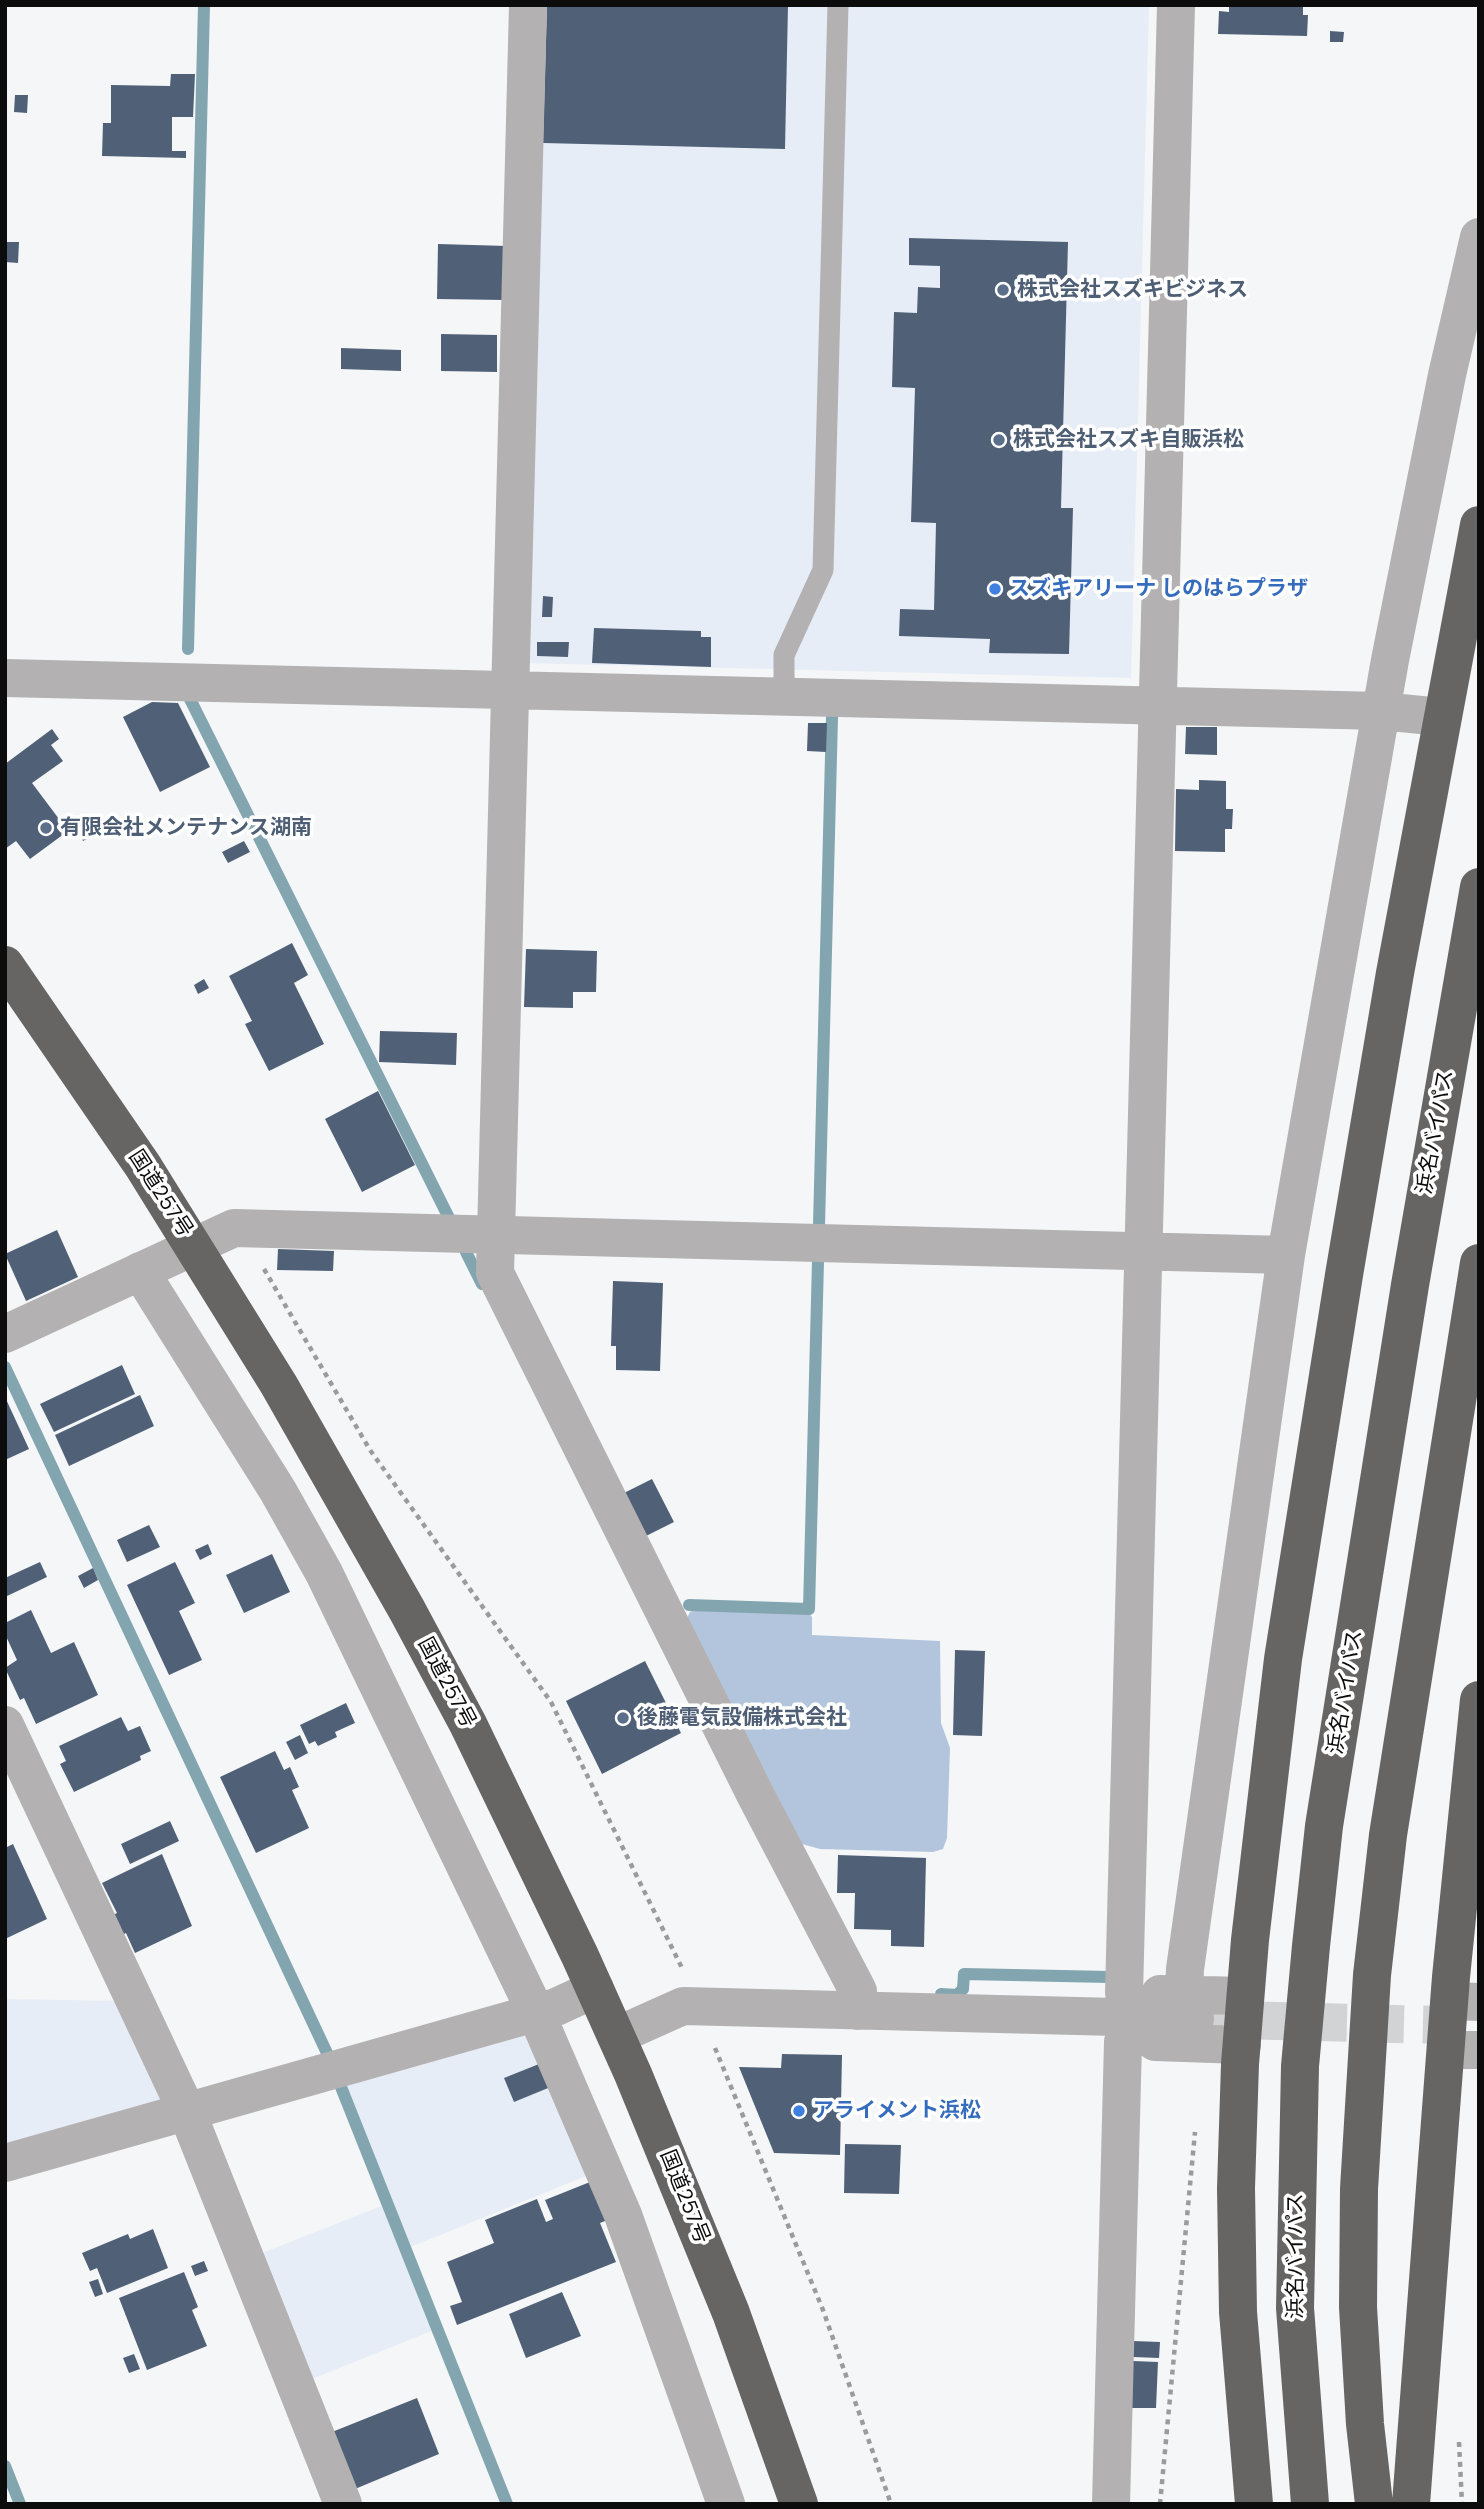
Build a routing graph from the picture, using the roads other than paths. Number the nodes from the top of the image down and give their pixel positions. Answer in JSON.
{"nodes":[{"id":1,"x":528,"y":5,"type":"edge"},
{"id":2,"x":838,"y":5,"type":"edge"},
{"id":3,"x":1176,"y":5,"type":"edge"},
{"id":4,"x":1479,"y":237,"type":"edge"},
{"id":5,"x":1479,"y":525,"type":"edge"},
{"id":6,"x":5,"y":677,"type":"edge"},
{"id":7,"x":510,"y":690,"type":"junction"},
{"id":8,"x":784,"y":697,"type":"junction"},
{"id":9,"x":1157,"y":706,"type":"junction"},
{"id":10,"x":1381,"y":711,"type":"junction"},
{"id":11,"x":1441,"y":717,"type":"junction"},
{"id":12,"x":1479,"y":887,"type":"edge"},
{"id":13,"x":5,"y":965,"type":"edge"},
{"id":14,"x":496,"y":1234,"type":"junction"},
{"id":15,"x":194,"y":1246,"type":"junction"},
{"id":16,"x":1143,"y":1251,"type":"junction"},
{"id":17,"x":1286,"y":1255,"type":"junction"},
{"id":18,"x":1479,"y":1263,"type":"edge"},
{"id":19,"x":140,"y":1271,"type":"junction"},
{"id":20,"x":5,"y":1334,"type":"edge"},
{"id":21,"x":1479,"y":1700,"type":"edge"},
{"id":22,"x":5,"y":1725,"type":"edge"},
{"id":23,"x":595,"y":1989,"type":"junction"},
{"id":24,"x":1124,"y":1993,"type":"junction"},
{"id":25,"x":1245,"y":1996,"type":"junction"},
{"id":26,"x":1464,"y":2001,"type":"edge"},
{"id":27,"x":1190,"y":2007,"type":"junction"},
{"id":28,"x":857,"y":2011,"type":"junction"},
{"id":29,"x":536,"y":2013,"type":"junction"},
{"id":30,"x":962,"y":2013,"type":"junction"},
{"id":31,"x":616,"y":2036,"type":"junction"},
{"id":32,"x":1123,"y":2042,"type":"junction"},
{"id":33,"x":1242,"y":2045,"type":"junction"},
{"id":34,"x":1462,"y":2050,"type":"edge"},
{"id":35,"x":187,"y":2112,"type":"junction"},
{"id":36,"x":5,"y":2163,"type":"edge"},
{"id":37,"x":784,"y":2455,"type":"junction"},
{"id":38,"x":343,"y":2504,"type":"edge"},
{"id":39,"x":726,"y":2504,"type":"edge"},
{"id":40,"x":799,"y":2504,"type":"edge"},
{"id":41,"x":805,"y":2504,"type":"edge"},
{"id":42,"x":1111,"y":2504,"type":"edge"},
{"id":43,"x":1254,"y":2504,"type":"edge"},
{"id":44,"x":1310,"y":2504,"type":"edge"},
{"id":45,"x":1374,"y":2504,"type":"edge"},
{"id":46,"x":1411,"y":2504,"type":"edge"}],
"edges":[{"from":1,"to":7,"type":"street"},
{"from":2,"to":8,"type":"lane"},
{"from":3,"to":9,"type":"street"},
{"from":4,"to":10,"type":"street"},
{"from":5,"to":11,"type":"highway"},
{"from":6,"to":7,"type":"street"},
{"from":7,"to":8,"type":"street"},
{"from":7,"to":14,"type":"street"},
{"from":8,"to":9,"type":"street"},
{"from":9,"to":10,"type":"street"},
{"from":9,"to":16,"type":"street"},
{"from":10,"to":11,"type":"street"},
{"from":10,"to":17,"type":"street"},
{"from":11,"to":25,"type":"highway"},
{"from":12,"to":44,"type":"highway","name":"浜名バイパス"},
{"from":13,"to":15,"type":"highway","name":"国道257号"},
{"from":14,"to":15,"type":"street"},
{"from":14,"to":16,"type":"street"},
{"from":14,"to":28,"type":"street"},
{"from":15,"to":19,"type":"street"},
{"from":15,"to":23,"type":"highway","name":"国道257号"},
{"from":16,"to":17,"type":"street"},
{"from":16,"to":24,"type":"street"},
{"from":17,"to":27,"type":"street"},
{"from":18,"to":45,"type":"highway"},
{"from":19,"to":20,"type":"street"},
{"from":19,"to":29,"type":"street"},
{"from":21,"to":26,"type":"highway"},
{"from":22,"to":35,"type":"street"},
{"from":23,"to":29,"type":"street"},
{"from":23,"to":31,"type":"highway","name":"国道257号"},
{"from":24,"to":27,"type":"street"},
{"from":24,"to":30,"type":"street"},
{"from":25,"to":27,"type":"street"},
{"from":25,"to":33,"type":"highway"},
{"from":26,"to":34,"type":"highway"},
{"from":27,"to":30,"type":"street"},
{"from":28,"to":30,"type":"street"},
{"from":28,"to":31,"type":"street"},
{"from":29,"to":35,"type":"street"},
{"from":29,"to":39,"type":"street"},
{"from":30,"to":32,"type":"street"},
{"from":31,"to":37,"type":"highway","name":"国道257号"},
{"from":32,"to":33,"type":"street"},
{"from":32,"to":42,"type":"street"},
{"from":33,"to":43,"type":"highway"},
{"from":34,"to":46,"type":"highway"},
{"from":35,"to":36,"type":"street"},
{"from":35,"to":38,"type":"street"},
{"from":37,"to":40,"type":"highway","name":"国道257号"},
{"from":37,"to":41,"type":"highway","name":"国道257号"}]}
